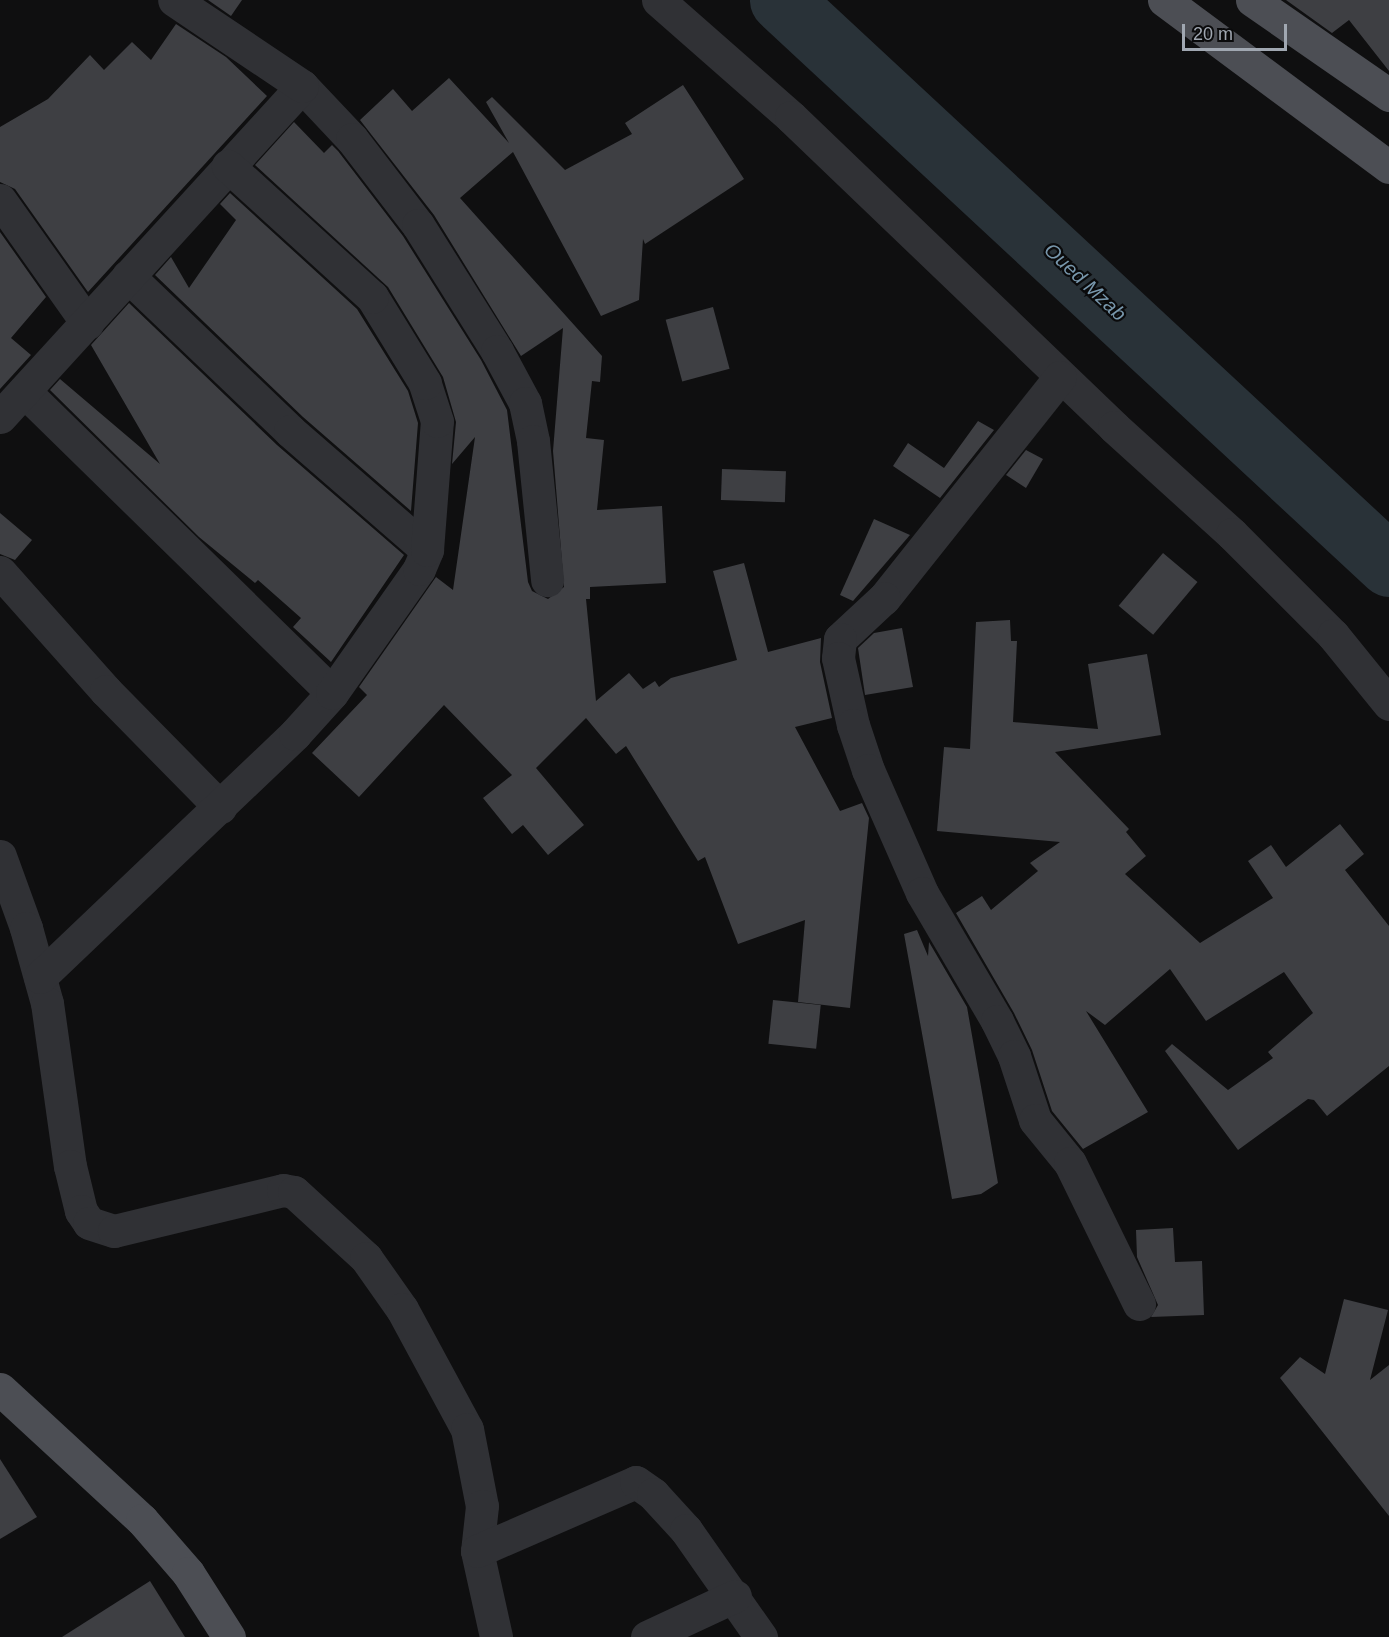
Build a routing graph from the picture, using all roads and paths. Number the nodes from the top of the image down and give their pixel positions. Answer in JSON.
{"nodes":[{"id":1,"x":174,"y":0,"type":"edge"},
{"id":2,"x":658,"y":0,"type":"edge"},
{"id":3,"x":1164,"y":0,"type":"edge"},
{"id":4,"x":1252,"y":0,"type":"edge"},
{"id":5,"x":302,"y":86,"type":"junction"},
{"id":6,"x":1389,"y":95,"type":"edge"},
{"id":7,"x":228,"y":166,"type":"junction"},
{"id":8,"x":1389,"y":167,"type":"edge"},
{"id":9,"x":0,"y":200,"type":"edge"},
{"id":10,"x":128,"y":276,"type":"junction"},
{"id":11,"x":87,"y":323,"type":"junction"},
{"id":12,"x":1060,"y":377,"type":"junction"},
{"id":13,"x":24,"y":391,"type":"junction"},
{"id":14,"x":0,"y":417,"type":"edge"},
{"id":15,"x":427,"y":550,"type":"junction"},
{"id":16,"x":0,"y":572,"type":"edge"},
{"id":17,"x":547,"y":580,"type":"dead end"},
{"id":18,"x":332,"y":693,"type":"junction"},
{"id":19,"x":1389,"y":704,"type":"edge"},
{"id":20,"x":220,"y":807,"type":"junction"},
{"id":21,"x":0,"y":856,"type":"edge"},
{"id":22,"x":40,"y":977,"type":"junction"},
{"id":23,"x":1139,"y":1304,"type":"dead end"},
{"id":24,"x":0,"y":1389,"type":"edge"},
{"id":25,"x":477,"y":1551,"type":"junction"},
{"id":26,"x":735,"y":1596,"type":"junction"},
{"id":27,"x":229,"y":1637,"type":"edge"},
{"id":28,"x":496,"y":1637,"type":"edge"},
{"id":29,"x":647,"y":1637,"type":"edge"},
{"id":30,"x":761,"y":1637,"type":"edge"}],
"edges":[{"from":1,"to":5,"type":"street"},
{"from":2,"to":12,"type":"street"},
{"from":3,"to":8,"type":"main road"},
{"from":4,"to":6,"type":"main road"},
{"from":5,"to":7,"type":"street"},
{"from":5,"to":17,"type":"street"},
{"from":7,"to":10,"type":"street"},
{"from":7,"to":15,"type":"street"},
{"from":9,"to":11,"type":"street"},
{"from":10,"to":11,"type":"street"},
{"from":10,"to":15,"type":"street"},
{"from":11,"to":13,"type":"street"},
{"from":12,"to":19,"type":"street"},
{"from":12,"to":23,"type":"street"},
{"from":13,"to":14,"type":"street"},
{"from":13,"to":18,"type":"street"},
{"from":15,"to":18,"type":"street"},
{"from":16,"to":20,"type":"street"},
{"from":18,"to":20,"type":"street"},
{"from":20,"to":22,"type":"street"},
{"from":21,"to":22,"type":"street"},
{"from":22,"to":25,"type":"street"},
{"from":24,"to":27,"type":"main road"},
{"from":25,"to":26,"type":"street"},
{"from":25,"to":28,"type":"street"},
{"from":26,"to":29,"type":"street"},
{"from":26,"to":30,"type":"street"}]}
